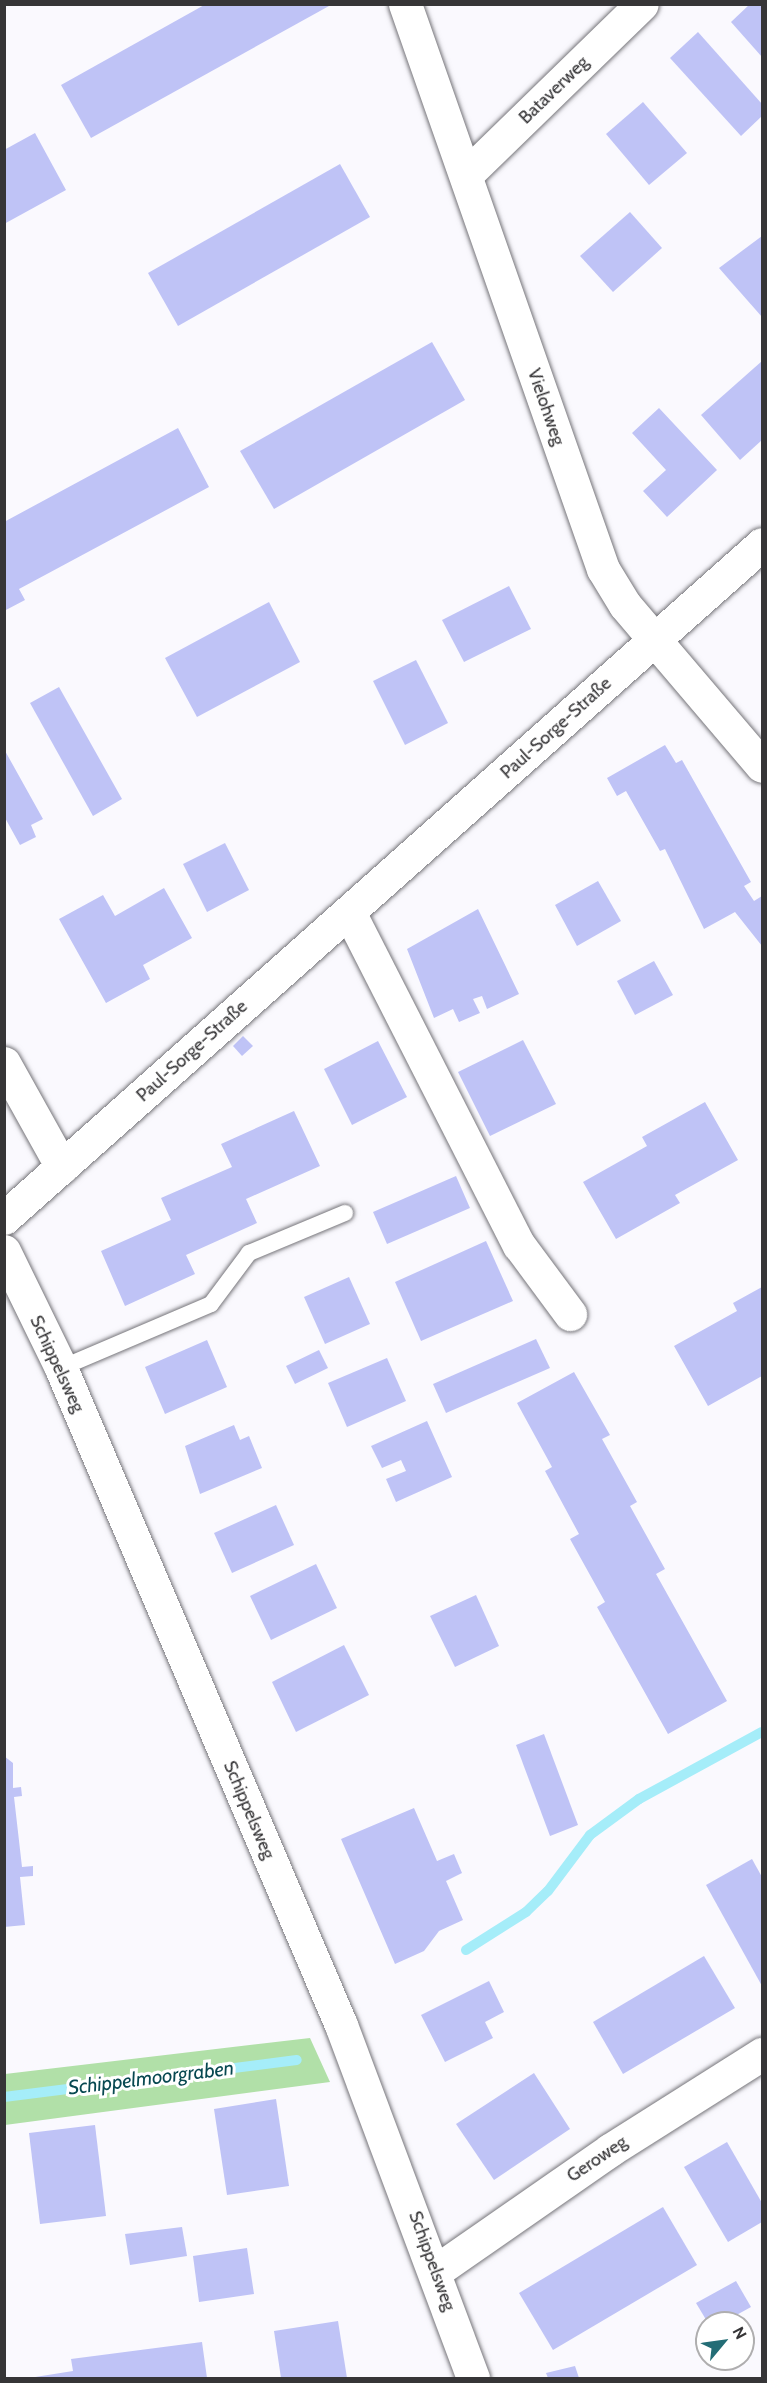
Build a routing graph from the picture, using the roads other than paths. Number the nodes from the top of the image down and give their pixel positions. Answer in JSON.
{"nodes":[{"id":1,"x":405,"y":4,"type":"edge"},
{"id":2,"x":642,"y":4,"type":"edge"},
{"id":3,"x":466,"y":175,"type":"junction"},
{"id":4,"x":762,"y":544,"type":"edge"},
{"id":5,"x":656,"y":640,"type":"junction"},
{"id":6,"x":762,"y":766,"type":"edge"},
{"id":7,"x":350,"y":912,"type":"junction"},
{"id":8,"x":4,"y":1063,"type":"edge"},
{"id":9,"x":62,"y":1167,"type":"junction"},
{"id":10,"x":345,"y":1213,"type":"dead end"},
{"id":11,"x":4,"y":1218,"type":"edge"},
{"id":12,"x":4,"y":1251,"type":"edge"},
{"id":13,"x":570,"y":1314,"type":"dead end"},
{"id":14,"x":61,"y":1368,"type":"junction"},
{"id":15,"x":762,"y":2054,"type":"edge"},
{"id":16,"x":436,"y":2271,"type":"junction"},
{"id":17,"x":473,"y":2379,"type":"edge"}],
"edges":[{"from":1,"to":3,"type":"street","name":"Vielohweg"},
{"from":2,"to":3,"type":"street","name":"Bataverweg"},
{"from":3,"to":5,"type":"street","name":"Vielohweg"},
{"from":4,"to":5,"type":"street","name":"Paul-Sorge-Straße"},
{"from":5,"to":6,"type":"street","name":"Vielohweg"},
{"from":5,"to":7,"type":"street","name":"Paul-Sorge-Straße"},
{"from":7,"to":9,"type":"street","name":"Paul-Sorge-Straße"},
{"from":7,"to":13,"type":"street"},
{"from":8,"to":9,"type":"street"},
{"from":9,"to":11,"type":"street","name":"Paul-Sorge-Straße"},
{"from":10,"to":14,"type":"lane"},
{"from":12,"to":14,"type":"street","name":"Schippelsweg"},
{"from":14,"to":16,"type":"street","name":"Schippelsweg"},
{"from":15,"to":16,"type":"street","name":"Geroweg"},
{"from":16,"to":17,"type":"street","name":"Schippelsweg"}]}
